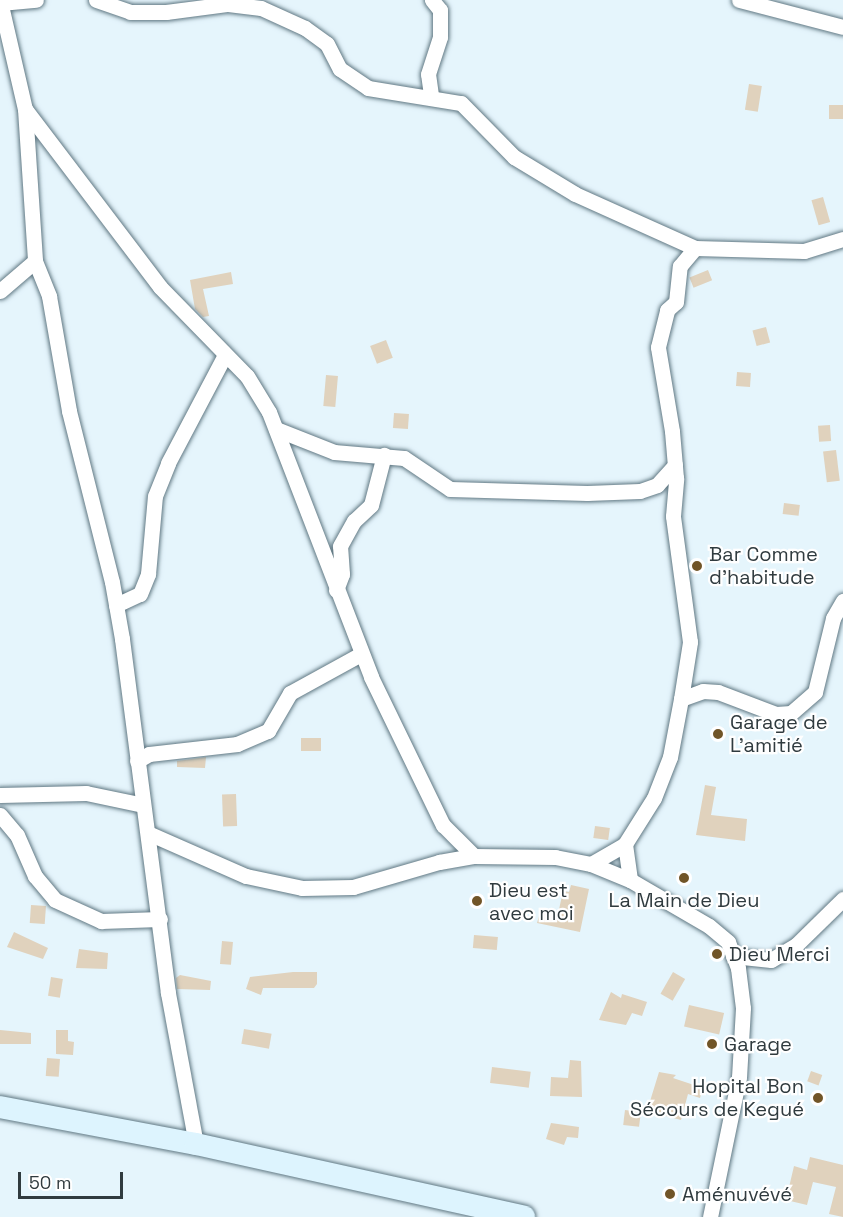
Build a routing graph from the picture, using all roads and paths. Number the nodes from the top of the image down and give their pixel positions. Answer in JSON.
{"nodes":[{"id":1,"x":36,"y":0,"type":"edge"},
{"id":2,"x":96,"y":0,"type":"edge"},
{"id":3,"x":432,"y":0,"type":"edge"},
{"id":4,"x":739,"y":0,"type":"edge"},
{"id":5,"x":0,"y":2,"type":"edge"},
{"id":6,"x":843,"y":27,"type":"edge"},
{"id":7,"x":431,"y":95,"type":"junction"},
{"id":8,"x":25,"y":109,"type":"junction"},
{"id":9,"x":843,"y":239,"type":"edge"},
{"id":10,"x":695,"y":248,"type":"junction"},
{"id":11,"x":35,"y":261,"type":"junction"},
{"id":12,"x":0,"y":291,"type":"edge"},
{"id":13,"x":225,"y":355,"type":"junction"},
{"id":14,"x":276,"y":429,"type":"junction"},
{"id":15,"x":384,"y":455,"type":"junction"},
{"id":16,"x":675,"y":465,"type":"junction"},
{"id":17,"x":336,"y":590,"type":"junction"},
{"id":18,"x":843,"y":602,"type":"edge"},
{"id":19,"x":116,"y":605,"type":"junction"},
{"id":20,"x":361,"y":654,"type":"junction"},
{"id":21,"x":681,"y":699,"type":"junction"},
{"id":22,"x":137,"y":761,"type":"junction"},
{"id":23,"x":0,"y":795,"type":"edge"},
{"id":24,"x":143,"y":805,"type":"junction"},
{"id":25,"x":0,"y":815,"type":"edge"},
{"id":26,"x":148,"y":833,"type":"junction"},
{"id":27,"x":625,"y":844,"type":"junction"},
{"id":28,"x":474,"y":856,"type":"junction"},
{"id":29,"x":591,"y":864,"type":"junction"},
{"id":30,"x":630,"y":880,"type":"junction"},
{"id":31,"x":843,"y":899,"type":"edge"},
{"id":32,"x":160,"y":919,"type":"junction"},
{"id":33,"x":733,"y":956,"type":"junction"},
{"id":34,"x":0,"y":1107,"type":"edge"},
{"id":35,"x":196,"y":1144,"type":"junction"},
{"id":36,"x":524,"y":1217,"type":"edge"},
{"id":37,"x":710,"y":1217,"type":"edge"}],
"edges":[{"from":1,"to":5,"type":"street"},
{"from":2,"to":7,"type":"street"},
{"from":3,"to":7,"type":"street"},
{"from":4,"to":6,"type":"street"},
{"from":5,"to":8,"type":"street"},
{"from":7,"to":10,"type":"street"},
{"from":8,"to":11,"type":"street"},
{"from":8,"to":13,"type":"street"},
{"from":9,"to":10,"type":"street"},
{"from":10,"to":16,"type":"street"},
{"from":11,"to":12,"type":"street"},
{"from":11,"to":19,"type":"street"},
{"from":13,"to":14,"type":"street"},
{"from":13,"to":19,"type":"street"},
{"from":14,"to":15,"type":"street"},
{"from":14,"to":17,"type":"street"},
{"from":15,"to":16,"type":"street"},
{"from":15,"to":17,"type":"street"},
{"from":16,"to":21,"type":"street"},
{"from":17,"to":20,"type":"street"},
{"from":18,"to":21,"type":"street"},
{"from":19,"to":22,"type":"street"},
{"from":20,"to":22,"type":"street"},
{"from":20,"to":28,"type":"street"},
{"from":21,"to":27,"type":"street"},
{"from":22,"to":24,"type":"street"},
{"from":23,"to":24,"type":"street"},
{"from":24,"to":26,"type":"street"},
{"from":25,"to":32,"type":"street"},
{"from":26,"to":28,"type":"street"},
{"from":26,"to":32,"type":"street"},
{"from":27,"to":29,"type":"street"},
{"from":27,"to":30,"type":"street"},
{"from":28,"to":29,"type":"street"},
{"from":29,"to":30,"type":"street"},
{"from":30,"to":33,"type":"street"},
{"from":31,"to":33,"type":"street"},
{"from":32,"to":35,"type":"street"},
{"from":33,"to":37,"type":"street"},
{"from":34,"to":35,"type":"main road"},
{"from":35,"to":36,"type":"main road"}]}
